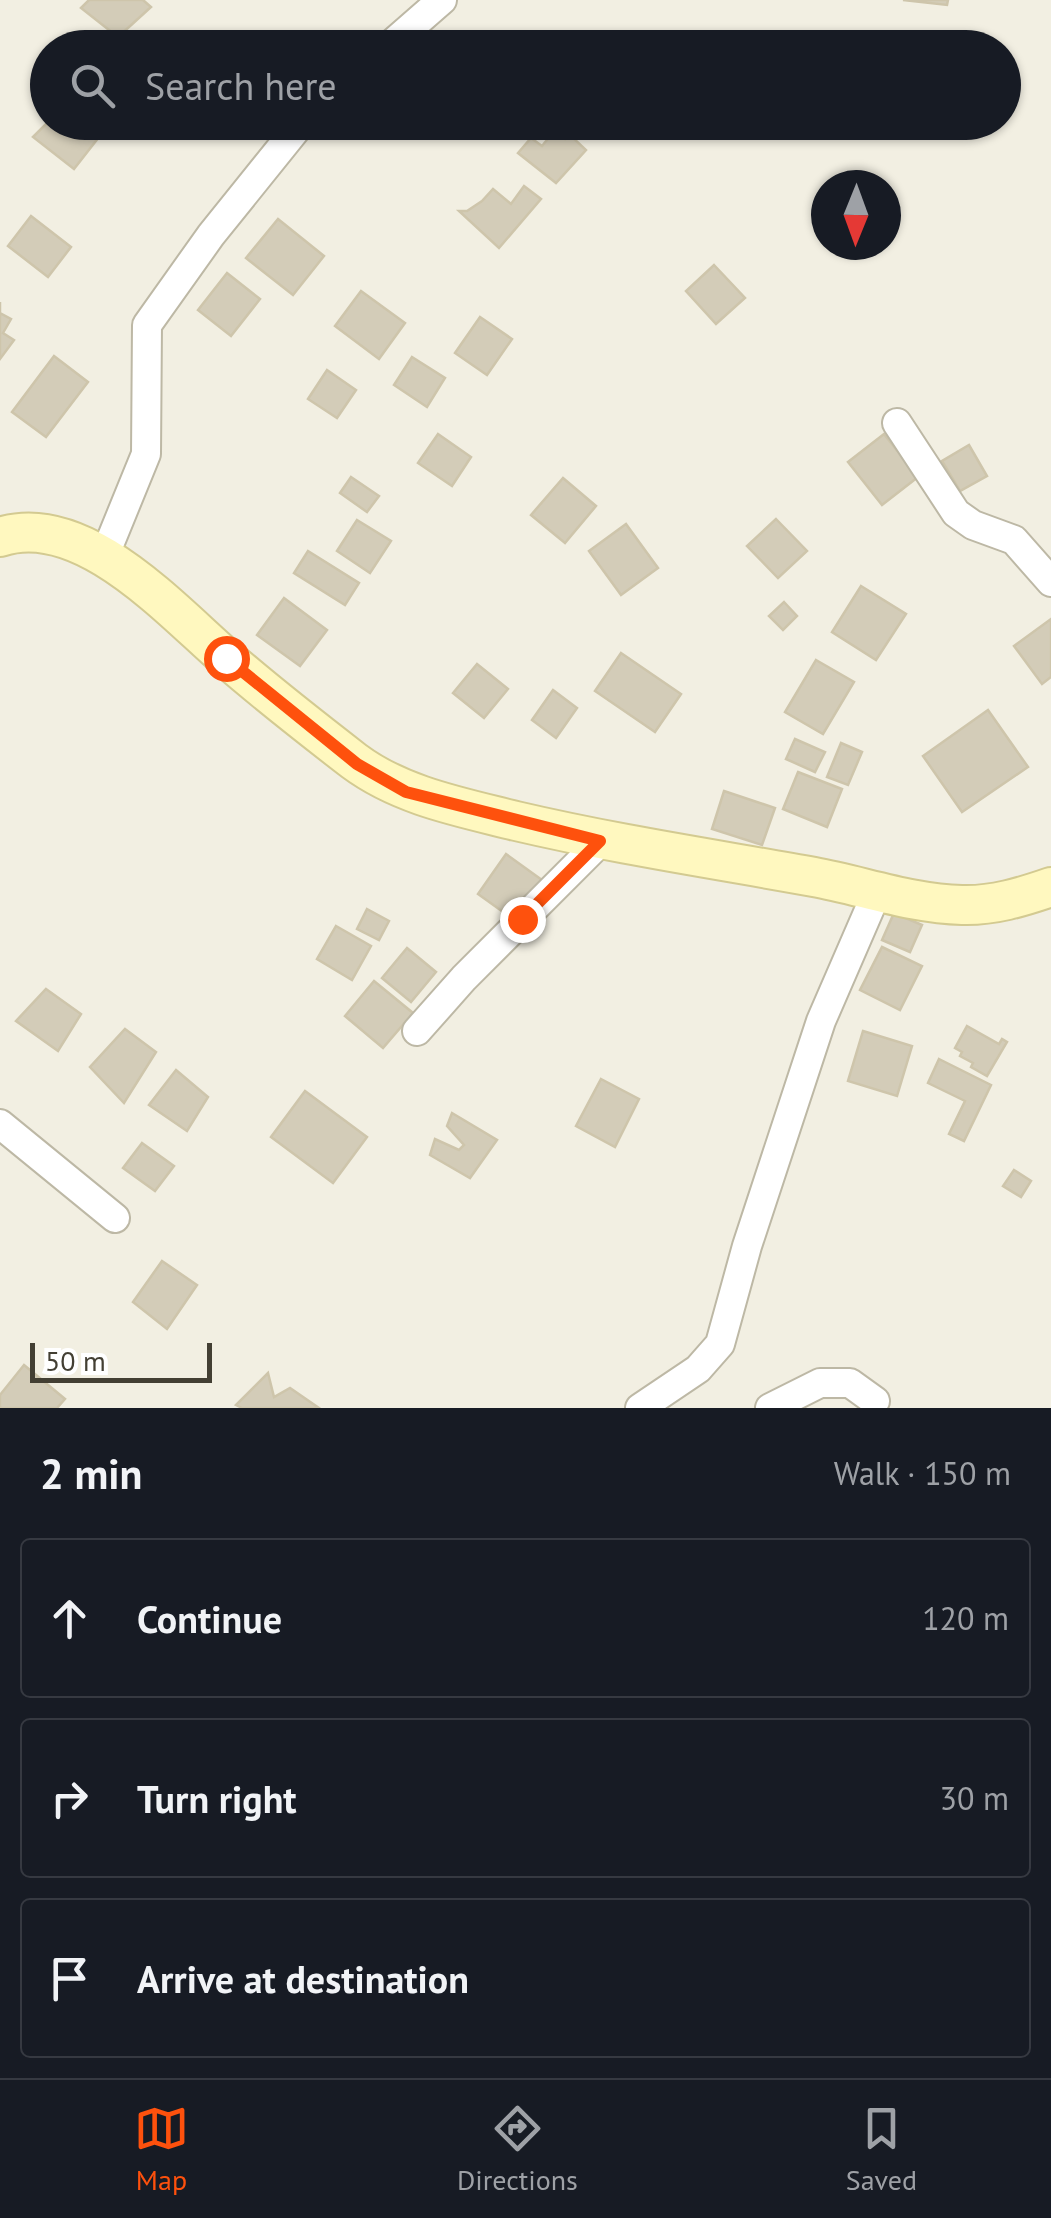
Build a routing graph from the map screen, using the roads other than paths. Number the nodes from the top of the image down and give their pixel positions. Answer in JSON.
{"nodes":[{"id":1,"x":442,"y":0,"type":"edge"},
{"id":2,"x":410,"y":30,"type":"edge"},
{"id":3,"x":288,"y":140,"type":"edge"},
{"id":4,"x":897,"y":423,"type":"dead end"},
{"id":5,"x":0,"y":537,"type":"edge"},
{"id":6,"x":104,"y":558,"type":"junction"},
{"id":7,"x":1051,"y":582,"type":"edge"},
{"id":8,"x":600,"y":841,"type":"junction"},
{"id":9,"x":1051,"y":887,"type":"edge"},
{"id":10,"x":877,"y":892,"type":"junction"},
{"id":11,"x":417,"y":1031,"type":"dead end"},
{"id":12,"x":0,"y":1124,"type":"edge"},
{"id":13,"x":116,"y":1218,"type":"dead end"},
{"id":14,"x":875,"y":1401,"type":"dead end"},
{"id":15,"x":640,"y":1408,"type":"edge"},
{"id":16,"x":770,"y":1408,"type":"edge"}],
"edges":[{"from":1,"to":2,"type":"street"},
{"from":3,"to":6,"type":"street"},
{"from":4,"to":7,"type":"street"},
{"from":5,"to":6,"type":"street"},
{"from":6,"to":8,"type":"street"},
{"from":8,"to":10,"type":"street"},
{"from":8,"to":11,"type":"street"},
{"from":9,"to":10,"type":"street"},
{"from":10,"to":15,"type":"street"},
{"from":12,"to":13,"type":"street"},
{"from":14,"to":16,"type":"street"}]}
